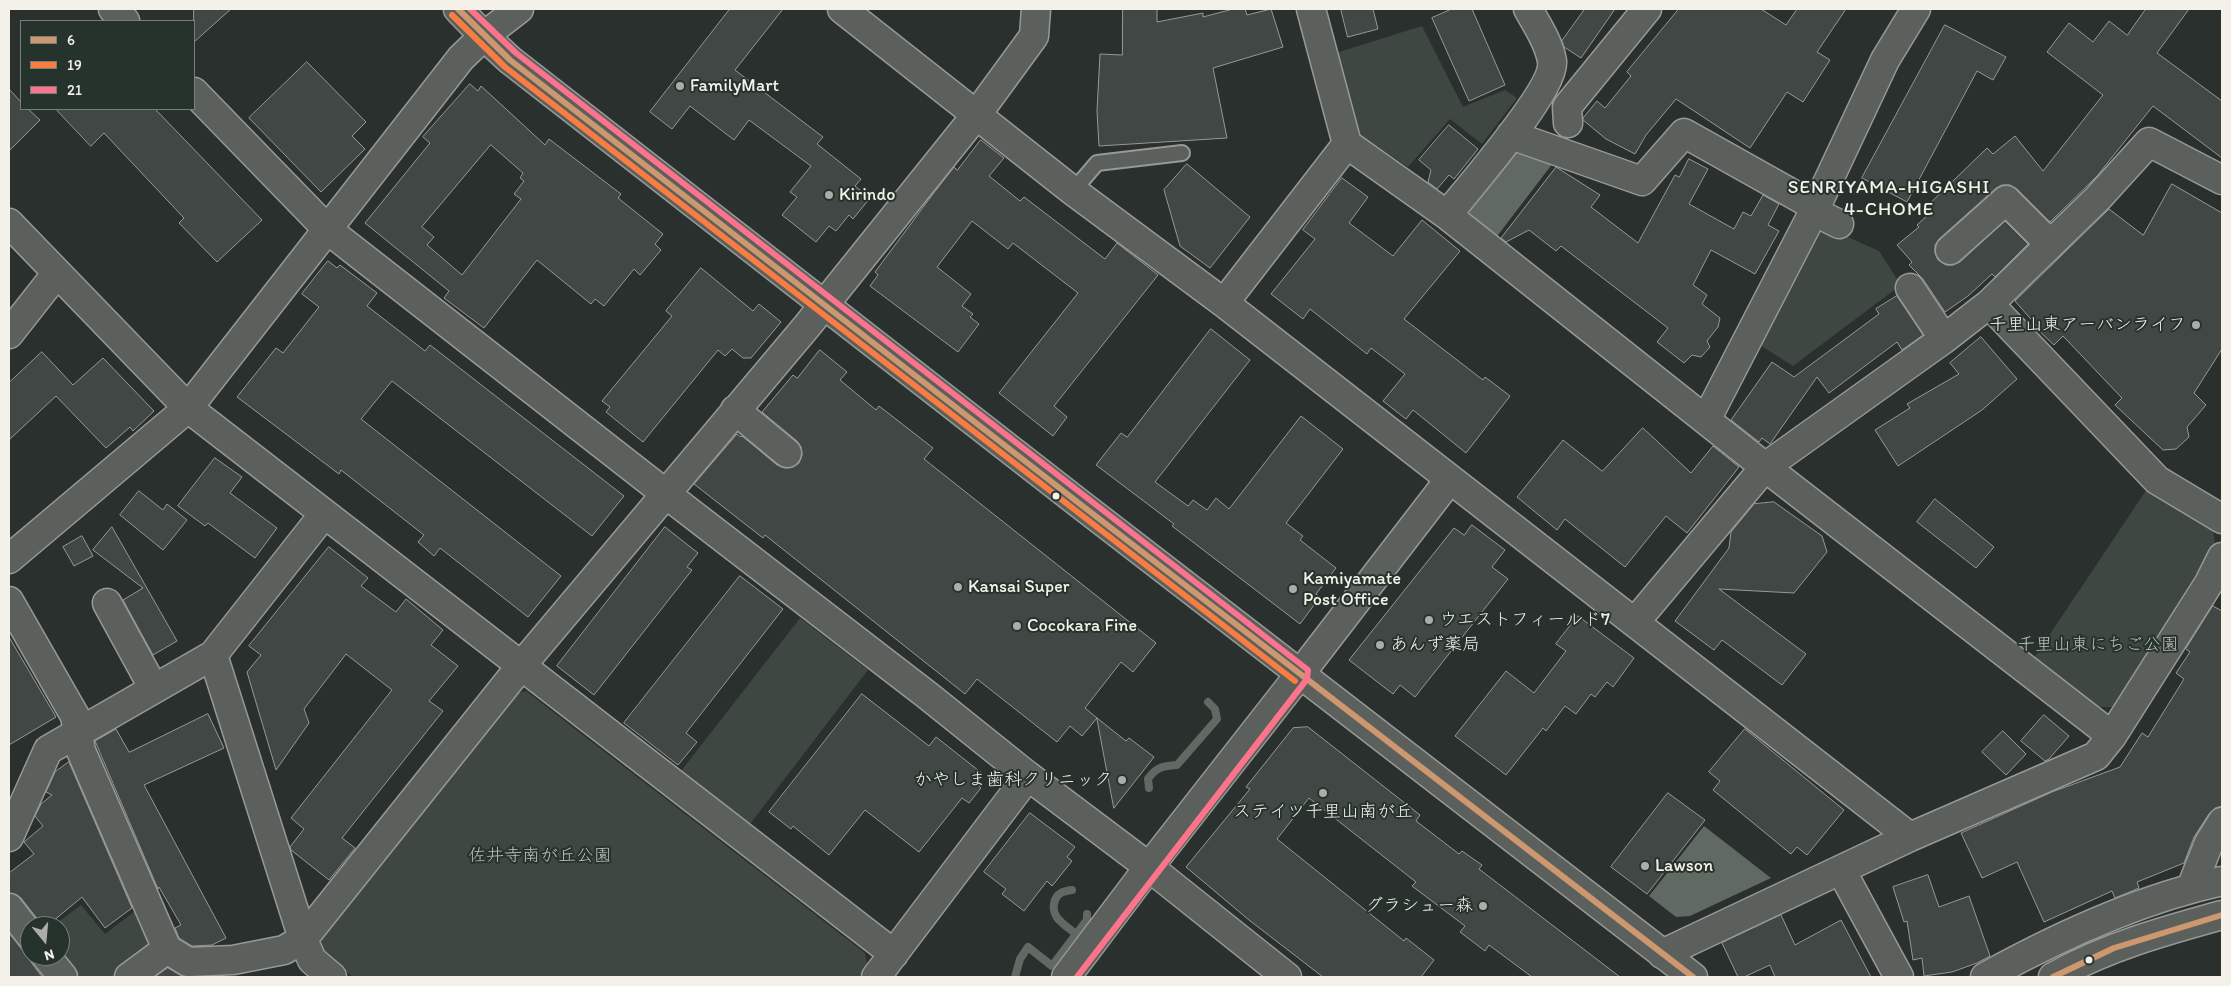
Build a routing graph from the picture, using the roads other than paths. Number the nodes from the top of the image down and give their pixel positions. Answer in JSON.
{"nodes":[{"id":1,"x":113,"y":9,"type":"edge"},
{"id":2,"x":458,"y":9,"type":"edge"},
{"id":3,"x":519,"y":9,"type":"edge"},
{"id":4,"x":842,"y":9,"type":"edge"},
{"id":5,"x":1036,"y":9,"type":"edge"},
{"id":6,"x":1310,"y":9,"type":"edge"},
{"id":7,"x":1528,"y":9,"type":"edge"},
{"id":8,"x":1647,"y":9,"type":"edge"},
{"id":9,"x":1916,"y":9,"type":"edge"},
{"id":10,"x":124,"y":20,"type":"edge"},
{"id":11,"x":484,"y":36,"type":"junction"},
{"id":12,"x":195,"y":93,"type":"edge"},
{"id":13,"x":977,"y":114,"type":"junction"},
{"id":14,"x":1568,"y":123,"type":"dead end"},
{"id":15,"x":1511,"y":135,"type":"junction"},
{"id":16,"x":1347,"y":144,"type":"junction"},
{"id":17,"x":1182,"y":153,"type":"dead end"},
{"id":18,"x":2222,"y":180,"type":"edge"},
{"id":19,"x":1073,"y":191,"type":"junction"},
{"id":20,"x":1816,"y":207,"type":"junction"},
{"id":21,"x":1447,"y":215,"type":"junction"},
{"id":22,"x":9,"y":223,"type":"edge"},
{"id":23,"x":1839,"y":224,"type":"dead end"},
{"id":24,"x":328,"y":230,"type":"junction"},
{"id":25,"x":2050,"y":244,"type":"junction"},
{"id":26,"x":1950,"y":250,"type":"dead end"},
{"id":27,"x":57,"y":273,"type":"junction"},
{"id":28,"x":1910,"y":288,"type":"dead end"},
{"id":29,"x":1224,"y":304,"type":"junction"},
{"id":30,"x":1989,"y":304,"type":"junction"},
{"id":31,"x":824,"y":305,"type":"junction"},
{"id":32,"x":9,"y":334,"type":"edge"},
{"id":33,"x":1944,"y":339,"type":"junction"},
{"id":34,"x":188,"y":408,"type":"junction"},
{"id":35,"x":735,"y":410,"type":"junction"},
{"id":36,"x":1706,"y":420,"type":"junction"},
{"id":37,"x":787,"y":453,"type":"dead end"},
{"id":38,"x":1765,"y":467,"type":"junction"},
{"id":39,"x":1450,"y":479,"type":"junction"},
{"id":40,"x":666,"y":494,"type":"junction"},
{"id":41,"x":324,"y":514,"type":"junction"},
{"id":42,"x":2222,"y":519,"type":"edge"},
{"id":43,"x":2222,"y":557,"type":"edge"},
{"id":44,"x":9,"y":559,"type":"edge"},
{"id":45,"x":2215,"y":588,"type":"edge"},
{"id":46,"x":9,"y":601,"type":"edge"},
{"id":47,"x":107,"y":603,"type":"dead end"},
{"id":48,"x":1635,"y":622,"type":"junction"},
{"id":49,"x":213,"y":655,"type":"junction"},
{"id":50,"x":521,"y":666,"type":"junction"},
{"id":51,"x":1300,"y":674,"type":"junction"},
{"id":52,"x":154,"y":689,"type":"junction"},
{"id":53,"x":78,"y":733,"type":"junction"},
{"id":54,"x":2112,"y":736,"type":"junction"},
{"id":55,"x":1028,"y":776,"type":"junction"},
{"id":56,"x":2222,"y":822,"type":"edge"},
{"id":57,"x":9,"y":837,"type":"edge"},
{"id":58,"x":1910,"y":837,"type":"junction"},
{"id":59,"x":1149,"y":867,"type":"junction"},
{"id":60,"x":1841,"y":870,"type":"junction"},
{"id":61,"x":2222,"y":881,"type":"edge"},
{"id":62,"x":2191,"y":888,"type":"junction"},
{"id":63,"x":9,"y":908,"type":"edge"},
{"id":64,"x":2222,"y":915,"type":"edge"},
{"id":65,"x":20,"y":922,"type":"edge"},
{"id":66,"x":303,"y":939,"type":"junction"},
{"id":67,"x":167,"y":949,"type":"junction"},
{"id":68,"x":894,"y":954,"type":"junction"},
{"id":69,"x":1662,"y":954,"type":"junction"},
{"id":70,"x":54,"y":966,"type":"edge"},
{"id":71,"x":239,"y":968,"type":"edge"},
{"id":72,"x":63,"y":977,"type":"edge"},
{"id":73,"x":129,"y":977,"type":"edge"},
{"id":74,"x":332,"y":977,"type":"edge"},
{"id":75,"x":876,"y":977,"type":"edge"},
{"id":76,"x":1066,"y":977,"type":"edge"},
{"id":77,"x":1287,"y":977,"type":"edge"},
{"id":78,"x":1693,"y":977,"type":"edge"},
{"id":79,"x":1899,"y":977,"type":"edge"},
{"id":80,"x":1986,"y":977,"type":"edge"},
{"id":81,"x":2053,"y":977,"type":"edge"}],
"edges":[{"from":1,"to":10,"type":"street"},
{"from":2,"to":11,"type":"street"},
{"from":3,"to":11,"type":"street"},
{"from":4,"to":13,"type":"street"},
{"from":5,"to":13,"type":"street"},
{"from":6,"to":16,"type":"street"},
{"from":7,"to":15,"type":"street"},
{"from":8,"to":14,"type":"street"},
{"from":9,"to":20,"type":"street"},
{"from":11,"to":24,"type":"street"},
{"from":11,"to":31,"type":"street"},
{"from":12,"to":24,"type":"street"},
{"from":13,"to":19,"type":"street"},
{"from":13,"to":31,"type":"street"},
{"from":15,"to":20,"type":"street"},
{"from":15,"to":21,"type":"street"},
{"from":16,"to":21,"type":"street"},
{"from":16,"to":29,"type":"street"},
{"from":17,"to":19,"type":"lane"},
{"from":18,"to":25,"type":"street"},
{"from":19,"to":29,"type":"street"},
{"from":20,"to":23,"type":"street"},
{"from":20,"to":36,"type":"street"},
{"from":21,"to":36,"type":"street"},
{"from":22,"to":27,"type":"street"},
{"from":24,"to":34,"type":"street"},
{"from":24,"to":40,"type":"street"},
{"from":25,"to":26,"type":"street"},
{"from":25,"to":30,"type":"street"},
{"from":27,"to":32,"type":"street"},
{"from":27,"to":34,"type":"street"},
{"from":28,"to":33,"type":"street"},
{"from":29,"to":39,"type":"street"},
{"from":30,"to":33,"type":"street"},
{"from":30,"to":42,"type":"street"},
{"from":31,"to":35,"type":"street"},
{"from":31,"to":51,"type":"street"},
{"from":33,"to":38,"type":"street"},
{"from":34,"to":41,"type":"street"},
{"from":34,"to":44,"type":"street"},
{"from":35,"to":37,"type":"street"},
{"from":35,"to":40,"type":"street"},
{"from":36,"to":38,"type":"street"},
{"from":38,"to":48,"type":"street"},
{"from":38,"to":54,"type":"street"},
{"from":39,"to":48,"type":"street"},
{"from":39,"to":51,"type":"street"},
{"from":40,"to":50,"type":"street"},
{"from":40,"to":55,"type":"street"},
{"from":41,"to":49,"type":"street"},
{"from":41,"to":50,"type":"street"},
{"from":43,"to":45,"type":"street"},
{"from":45,"to":54,"type":"street"},
{"from":46,"to":53,"type":"street"},
{"from":47,"to":52,"type":"street"},
{"from":48,"to":58,"type":"street"},
{"from":49,"to":52,"type":"street"},
{"from":49,"to":66,"type":"street"},
{"from":50,"to":66,"type":"street"},
{"from":50,"to":68,"type":"street"},
{"from":51,"to":59,"type":"street"},
{"from":51,"to":69,"type":"street"},
{"from":52,"to":53,"type":"street"},
{"from":53,"to":57,"type":"street"},
{"from":53,"to":67,"type":"street"},
{"from":54,"to":58,"type":"street"},
{"from":55,"to":59,"type":"street"},
{"from":55,"to":68,"type":"street"},
{"from":56,"to":62,"type":"street"},
{"from":58,"to":60,"type":"street"},
{"from":59,"to":76,"type":"street"},
{"from":59,"to":77,"type":"street"},
{"from":60,"to":69,"type":"street"},
{"from":60,"to":79,"type":"street"},
{"from":61,"to":62,"type":"street"},
{"from":62,"to":80,"type":"street"},
{"from":63,"to":65,"type":"street"},
{"from":64,"to":81,"type":"street"},
{"from":66,"to":71,"type":"street"},
{"from":66,"to":74,"type":"street"},
{"from":67,"to":71,"type":"street"},
{"from":67,"to":73,"type":"street"},
{"from":68,"to":75,"type":"street"},
{"from":69,"to":78,"type":"street"},
{"from":70,"to":72,"type":"street"}]}
